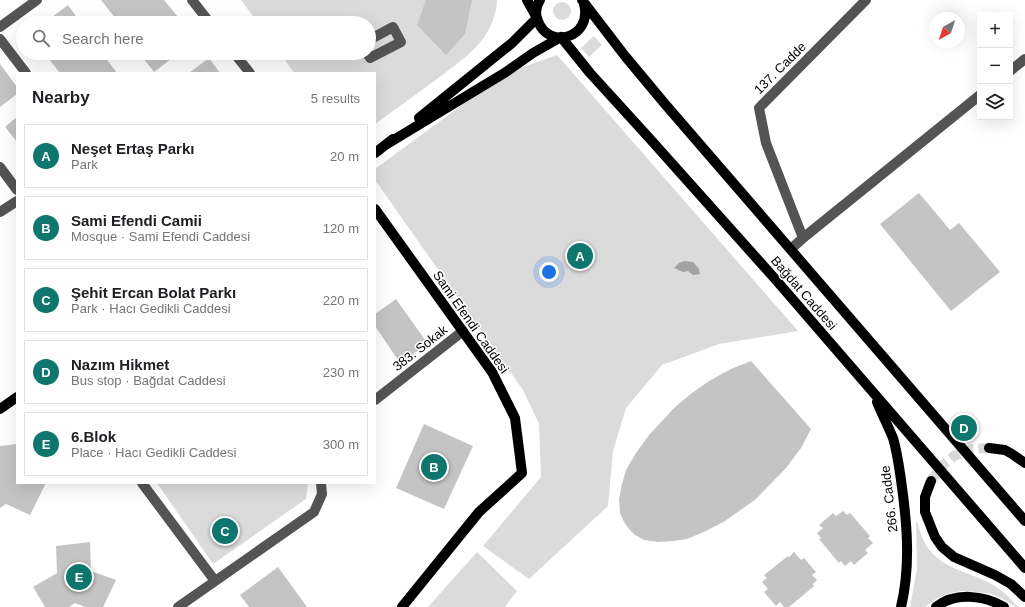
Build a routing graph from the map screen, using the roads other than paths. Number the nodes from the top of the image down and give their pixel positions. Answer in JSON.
{"nodes":[{"id":1,"x":37,"y":0,"type":"edge"},
{"id":2,"x":192,"y":0,"type":"edge"},
{"id":3,"x":527,"y":0,"type":"edge"},
{"id":4,"x":540,"y":0,"type":"edge"},
{"id":5,"x":866,"y":0,"type":"edge"},
{"id":6,"x":583,"y":1,"type":"edge"},
{"id":7,"x":205,"y":16,"type":"edge"},
{"id":8,"x":537,"y":18,"type":"junction"},
{"id":9,"x":0,"y":27,"type":"edge"},
{"id":10,"x":376,"y":36,"type":"edge"},
{"id":11,"x":561,"y":37,"type":"junction"},
{"id":12,"x":0,"y":39,"type":"edge"},
{"id":13,"x":376,"y":55,"type":"edge"},
{"id":14,"x":1025,"y":59,"type":"edge"},
{"id":15,"x":16,"y":60,"type":"edge"},
{"id":16,"x":16,"y":60,"type":"edge"},
{"id":17,"x":240,"y":60,"type":"edge"},
{"id":18,"x":1013,"y":69,"type":"edge"},
{"id":19,"x":25,"y":72,"type":"edge"},
{"id":20,"x":249,"y":72,"type":"edge"},
{"id":21,"x":977,"y":97,"type":"edge"},
{"id":22,"x":387,"y":144,"type":"junction"},
{"id":23,"x":376,"y":152,"type":"edge"},
{"id":24,"x":0,"y":166,"type":"edge"},
{"id":25,"x":16,"y":189,"type":"edge"},
{"id":26,"x":16,"y":203,"type":"edge"},
{"id":27,"x":376,"y":210,"type":"edge"},
{"id":28,"x":0,"y":212,"type":"edge"},
{"id":29,"x":803,"y":238,"type":"junction"},
{"id":30,"x":791,"y":249,"type":"junction"},
{"id":31,"x":463,"y":332,"type":"junction"},
{"id":32,"x":873,"y":392,"type":"junction"},
{"id":33,"x":16,"y":398,"type":"edge"},
{"id":34,"x":376,"y":399,"type":"edge"},
{"id":35,"x":0,"y":409,"type":"edge"},
{"id":36,"x":989,"y":448,"type":"tunnel mouth"},
{"id":37,"x":1025,"y":463,"type":"edge"},
{"id":38,"x":931,"y":481,"type":"tunnel mouth"},
{"id":39,"x":143,"y":484,"type":"edge"},
{"id":40,"x":320,"y":484,"type":"edge"},
{"id":41,"x":1025,"y":522,"type":"edge"},
{"id":42,"x":1025,"y":568,"type":"edge"},
{"id":43,"x":215,"y":581,"type":"junction"},
{"id":44,"x":1025,"y":597,"type":"edge"},
{"id":45,"x":178,"y":607,"type":"edge"},
{"id":46,"x":402,"y":607,"type":"edge"},
{"id":47,"x":901,"y":607,"type":"edge"},
{"id":48,"x":936,"y":607,"type":"edge"},
{"id":49,"x":1004,"y":607,"type":"edge"}],
"edges":[{"from":1,"to":9,"type":"street"},
{"from":2,"to":7,"type":"street"},
{"from":3,"to":8,"type":"main road","name":"Bağdat Caddesi"},
{"from":4,"to":8,"type":"main road"},
{"from":5,"to":29,"type":"street","name":"137. Cadde"},
{"from":6,"to":11,"type":"main road","name":"Bağdat Caddesi"},
{"from":6,"to":30,"type":"main road","name":"Bağdat Caddesi"},
{"from":8,"to":11,"type":"main road","name":"Bağdat Caddesi"},
{"from":8,"to":22,"type":"main road"},
{"from":10,"to":13,"type":"street"},
{"from":11,"to":22,"type":"main road"},
{"from":11,"to":32,"type":"main road","name":"Bağdat Caddesi"},
{"from":12,"to":15,"type":"street"},
{"from":14,"to":18,"type":"street"},
{"from":16,"to":19,"type":"street"},
{"from":17,"to":20,"type":"street"},
{"from":21,"to":29,"type":"street"},
{"from":22,"to":23,"type":"main road"},
{"from":24,"to":25,"type":"street"},
{"from":26,"to":28,"type":"street"},
{"from":27,"to":31,"type":"main road","name":"Sami Efendi Caddesi"},
{"from":29,"to":30,"type":"street"},
{"from":30,"to":41,"type":"main road","name":"Bağdat Caddesi"},
{"from":31,"to":34,"type":"street","name":"383. Sokak"},
{"from":31,"to":46,"type":"main road","name":"Sami Efendi Caddesi"},
{"from":32,"to":42,"type":"main road","name":"Bağdat Caddesi"},
{"from":32,"to":47,"type":"main road","name":"266. Cadde"},
{"from":33,"to":35,"type":"main road"},
{"from":36,"to":37,"type":"main road"},
{"from":38,"to":44,"type":"main road"},
{"from":39,"to":43,"type":"street"},
{"from":40,"to":43,"type":"street"},
{"from":43,"to":45,"type":"street"},
{"from":48,"to":49,"type":"main road"}]}
